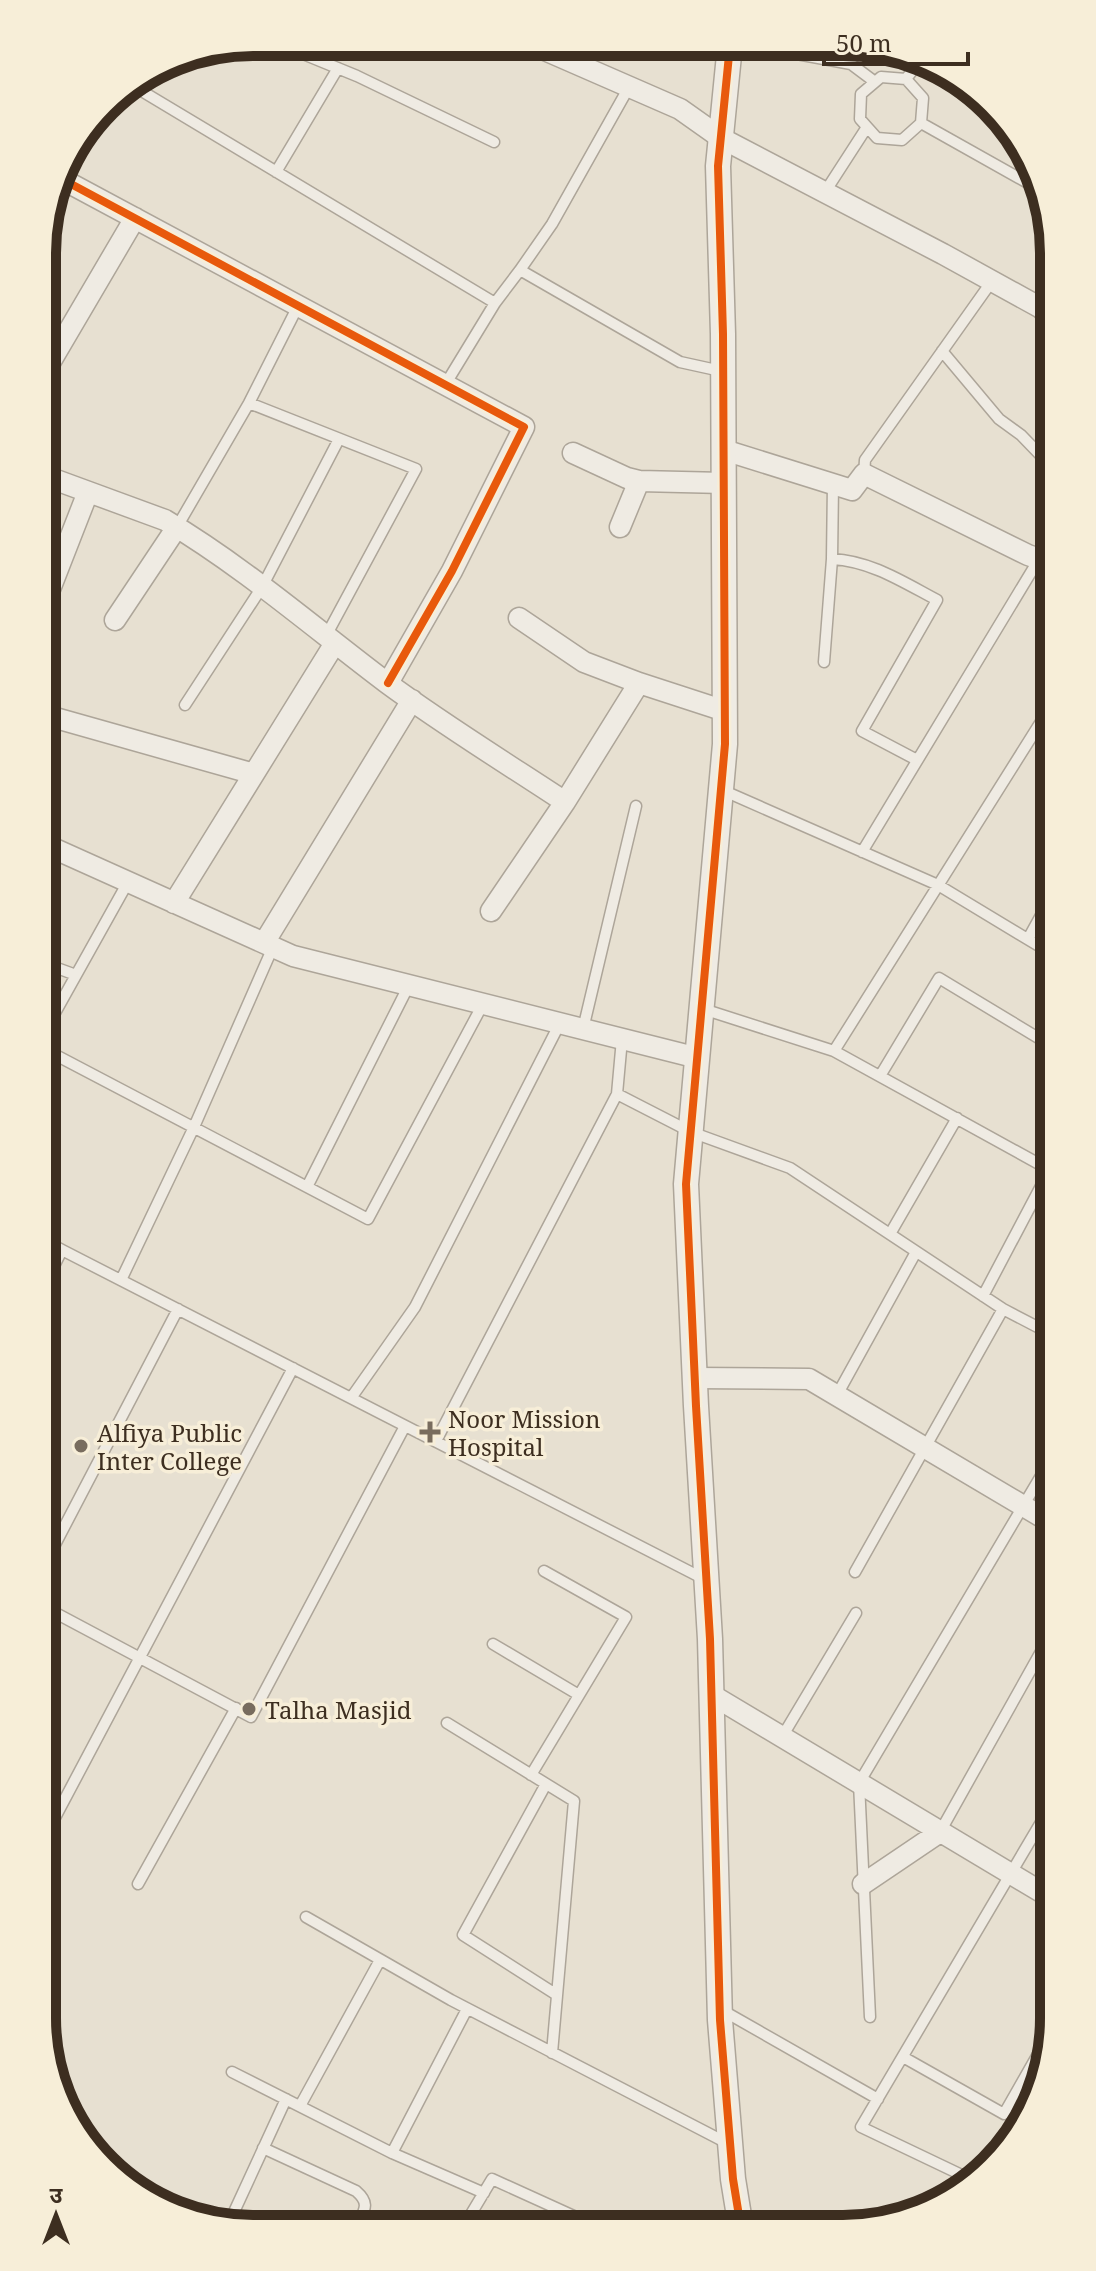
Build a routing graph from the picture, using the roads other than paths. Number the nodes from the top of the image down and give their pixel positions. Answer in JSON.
{"nodes":[{"id":1,"x":308,"y":56,"type":"edge"},
{"id":2,"x":558,"y":56,"type":"edge"},
{"id":3,"x":729,"y":56,"type":"edge"},
{"id":4,"x":808,"y":56,"type":"edge"},
{"id":5,"x":836,"y":56,"type":"edge"},
{"id":6,"x":836,"y":61,"type":"junction"},
{"id":7,"x":338,"y":68,"type":"junction"},
{"id":8,"x":913,"y":69,"type":"edge"},
{"id":9,"x":906,"y":79,"type":"junction"},
{"id":10,"x":875,"y":82,"type":"junction"},
{"id":11,"x":629,"y":87,"type":"junction"},
{"id":12,"x":141,"y":91,"type":"edge"},
{"id":13,"x":921,"y":123,"type":"junction"},
{"id":14,"x":867,"y":127,"type":"junction"},
{"id":15,"x":721,"y":138,"type":"junction"},
{"id":16,"x":494,"y":142,"type":"dead end"},
{"id":17,"x":276,"y":172,"type":"junction"},
{"id":18,"x":1027,"y":182,"type":"edge"},
{"id":19,"x":69,"y":183,"type":"edge"},
{"id":20,"x":825,"y":192,"type":"junction"},
{"id":21,"x":135,"y":218,"type":"junction"},
{"id":22,"x":520,"y":270,"type":"junction"},
{"id":23,"x":992,"y":281,"type":"junction"},
{"id":24,"x":495,"y":303,"type":"junction"},
{"id":25,"x":298,"y":306,"type":"junction"},
{"id":26,"x":1040,"y":307,"type":"edge"},
{"id":27,"x":942,"y":351,"type":"junction"},
{"id":28,"x":56,"y":353,"type":"edge"},
{"id":29,"x":723,"y":372,"type":"junction"},
{"id":30,"x":445,"y":385,"type":"junction"},
{"id":31,"x":249,"y":403,"type":"junction"},
{"id":32,"x":339,"y":439,"type":"junction"},
{"id":33,"x":724,"y":450,"type":"junction"},
{"id":34,"x":573,"y":453,"type":"dead end"},
{"id":35,"x":1040,"y":455,"type":"edge"},
{"id":36,"x":864,"y":474,"type":"junction"},
{"id":37,"x":56,"y":480,"type":"edge"},
{"id":38,"x":639,"y":481,"type":"junction"},
{"id":39,"x":724,"y":483,"type":"junction"},
{"id":40,"x":833,"y":484,"type":"junction"},
{"id":41,"x":88,"y":492,"type":"junction"},
{"id":42,"x":177,"y":527,"type":"junction"},
{"id":43,"x":620,"y":527,"type":"dead end"},
{"id":44,"x":832,"y":559,"type":"junction"},
{"id":45,"x":1040,"y":560,"type":"edge"},
{"id":46,"x":1040,"y":567,"type":"edge"},
{"id":47,"x":56,"y":574,"type":"edge"},
{"id":48,"x":262,"y":587,"type":"junction"},
{"id":49,"x":519,"y":618,"type":"dead end"},
{"id":50,"x":115,"y":620,"type":"dead end"},
{"id":51,"x":330,"y":639,"type":"junction"},
{"id":52,"x":824,"y":662,"type":"dead end"},
{"id":53,"x":388,"y":683,"type":"junction"},
{"id":54,"x":639,"y":683,"type":"junction"},
{"id":55,"x":412,"y":700,"type":"junction"},
{"id":56,"x":185,"y":705,"type":"dead end"},
{"id":57,"x":725,"y":711,"type":"junction"},
{"id":58,"x":56,"y":718,"type":"edge"},
{"id":59,"x":1040,"y":723,"type":"edge"},
{"id":60,"x":917,"y":760,"type":"junction"},
{"id":61,"x":254,"y":774,"type":"junction"},
{"id":62,"x":721,"y":790,"type":"junction"},
{"id":63,"x":565,"y":802,"type":"junction"},
{"id":64,"x":636,"y":806,"type":"dead end"},
{"id":65,"x":56,"y":850,"type":"edge"},
{"id":66,"x":862,"y":852,"type":"junction"},
{"id":67,"x":128,"y":882,"type":"junction"},
{"id":68,"x":938,"y":885,"type":"junction"},
{"id":69,"x":174,"y":903,"type":"junction"},
{"id":70,"x":491,"y":911,"type":"dead end"},
{"id":71,"x":1040,"y":917,"type":"edge"},
{"id":72,"x":1028,"y":939,"type":"junction"},
{"id":73,"x":268,"y":945,"type":"junction"},
{"id":74,"x":1040,"y":946,"type":"edge"},
{"id":75,"x":56,"y":968,"type":"edge"},
{"id":76,"x":76,"y":975,"type":"junction"},
{"id":77,"x":409,"y":985,"type":"junction"},
{"id":78,"x":483,"y":1004,"type":"junction"},
{"id":79,"x":703,"y":1009,"type":"junction"},
{"id":80,"x":56,"y":1011,"type":"edge"},
{"id":81,"x":560,"y":1023,"type":"junction"},
{"id":82,"x":583,"y":1029,"type":"junction"},
{"id":83,"x":622,"y":1039,"type":"junction"},
{"id":84,"x":1040,"y":1039,"type":"edge"},
{"id":85,"x":834,"y":1051,"type":"junction"},
{"id":86,"x":56,"y":1055,"type":"edge"},
{"id":87,"x":698,"y":1058,"type":"junction"},
{"id":88,"x":880,"y":1076,"type":"junction"},
{"id":89,"x":617,"y":1094,"type":"junction"},
{"id":90,"x":957,"y":1118,"type":"junction"},
{"id":91,"x":194,"y":1127,"type":"junction"},
{"id":92,"x":691,"y":1132,"type":"junction"},
{"id":93,"x":1040,"y":1164,"type":"edge"},
{"id":94,"x":307,"y":1187,"type":"junction"},
{"id":95,"x":1040,"y":1189,"type":"edge"},
{"id":96,"x":890,"y":1234,"type":"junction"},
{"id":97,"x":56,"y":1247,"type":"edge"},
{"id":98,"x":62,"y":1250,"type":"junction"},
{"id":99,"x":916,"y":1252,"type":"junction"},
{"id":100,"x":56,"y":1262,"type":"edge"},
{"id":101,"x":121,"y":1280,"type":"junction"},
{"id":102,"x":983,"y":1296,"type":"junction"},
{"id":103,"x":178,"y":1309,"type":"junction"},
{"id":104,"x":1003,"y":1309,"type":"junction"},
{"id":105,"x":1040,"y":1328,"type":"edge"},
{"id":106,"x":293,"y":1368,"type":"junction"},
{"id":107,"x":695,"y":1378,"type":"junction"},
{"id":108,"x":837,"y":1395,"type":"junction"},
{"id":109,"x":351,"y":1398,"type":"junction"},
{"id":110,"x":405,"y":1426,"type":"junction"},
{"id":111,"x":436,"y":1441,"type":"junction"},
{"id":112,"x":925,"y":1447,"type":"junction"},
{"id":113,"x":1040,"y":1477,"type":"edge"},
{"id":114,"x":1023,"y":1506,"type":"junction"},
{"id":115,"x":1040,"y":1516,"type":"edge"},
{"id":116,"x":56,"y":1543,"type":"edge"},
{"id":117,"x":544,"y":1571,"type":"dead end"},
{"id":118,"x":855,"y":1572,"type":"dead end"},
{"id":119,"x":707,"y":1580,"type":"junction"},
{"id":120,"x":56,"y":1613,"type":"edge"},
{"id":121,"x":856,"y":1613,"type":"dead end"},
{"id":122,"x":493,"y":1644,"type":"dead end"},
{"id":123,"x":1040,"y":1653,"type":"edge"},
{"id":124,"x":140,"y":1657,"type":"junction"},
{"id":125,"x":579,"y":1695,"type":"junction"},
{"id":126,"x":712,"y":1695,"type":"junction"},
{"id":127,"x":236,"y":1708,"type":"junction"},
{"id":128,"x":447,"y":1723,"type":"dead end"},
{"id":129,"x":782,"y":1737,"type":"junction"},
{"id":130,"x":531,"y":1775,"type":"junction"},
{"id":131,"x":859,"y":1783,"type":"junction"},
{"id":132,"x":546,"y":1784,"type":"junction"},
{"id":133,"x":56,"y":1816,"type":"edge"},
{"id":134,"x":1040,"y":1824,"type":"edge"},
{"id":135,"x":940,"y":1832,"type":"junction"},
{"id":136,"x":1011,"y":1874,"type":"junction"},
{"id":137,"x":138,"y":1884,"type":"dead end"},
{"id":138,"x":863,"y":1884,"type":"junction"},
{"id":139,"x":1040,"y":1891,"type":"edge"},
{"id":140,"x":306,"y":1917,"type":"dead end"},
{"id":141,"x":380,"y":1960,"type":"junction"},
{"id":142,"x":557,"y":1995,"type":"junction"},
{"id":143,"x":467,"y":2009,"type":"junction"},
{"id":144,"x":720,"y":2009,"type":"junction"},
{"id":145,"x":870,"y":2017,"type":"dead end"},
{"id":146,"x":552,"y":2053,"type":"junction"},
{"id":147,"x":903,"y":2057,"type":"junction"},
{"id":148,"x":1036,"y":2058,"type":"edge"},
{"id":149,"x":232,"y":2072,"type":"dead end"},
{"id":150,"x":1025,"y":2077,"type":"junction"},
{"id":151,"x":1030,"y":2080,"type":"edge"},
{"id":152,"x":286,"y":2099,"type":"junction"},
{"id":153,"x":878,"y":2099,"type":"junction"},
{"id":154,"x":300,"y":2106,"type":"junction"},
{"id":155,"x":730,"y":2144,"type":"junction"},
{"id":156,"x":263,"y":2148,"type":"junction"},
{"id":157,"x":392,"y":2153,"type":"junction"},
{"id":158,"x":962,"y":2175,"type":"edge"},
{"id":159,"x":484,"y":2193,"type":"junction"},
{"id":160,"x":232,"y":2213,"type":"edge"},
{"id":161,"x":362,"y":2215,"type":"edge"},
{"id":162,"x":471,"y":2215,"type":"edge"},
{"id":163,"x":567,"y":2215,"type":"edge"},
{"id":164,"x":739,"y":2215,"type":"edge"}],
"edges":[{"from":1,"to":7,"type":"lane"},
{"from":2,"to":11,"type":"street"},
{"from":3,"to":15,"type":"street"},
{"from":4,"to":6,"type":"lane"},
{"from":5,"to":6,"type":"lane"},
{"from":6,"to":10,"type":"lane"},
{"from":7,"to":16,"type":"lane"},
{"from":7,"to":17,"type":"lane"},
{"from":8,"to":9,"type":"lane"},
{"from":9,"to":10,"type":"lane"},
{"from":9,"to":13,"type":"lane"},
{"from":10,"to":14,"type":"lane"},
{"from":11,"to":15,"type":"street"},
{"from":11,"to":22,"type":"lane"},
{"from":12,"to":17,"type":"lane"},
{"from":13,"to":14,"type":"lane"},
{"from":13,"to":18,"type":"lane"},
{"from":14,"to":20,"type":"lane"},
{"from":15,"to":20,"type":"street"},
{"from":15,"to":29,"type":"street"},
{"from":17,"to":24,"type":"lane"},
{"from":19,"to":21,"type":"street"},
{"from":20,"to":23,"type":"street"},
{"from":21,"to":25,"type":"street"},
{"from":21,"to":28,"type":"street"},
{"from":22,"to":24,"type":"lane"},
{"from":22,"to":29,"type":"lane"},
{"from":23,"to":26,"type":"street"},
{"from":23,"to":27,"type":"lane"},
{"from":24,"to":30,"type":"lane"},
{"from":25,"to":30,"type":"street"},
{"from":25,"to":31,"type":"lane"},
{"from":27,"to":35,"type":"lane"},
{"from":27,"to":36,"type":"lane"},
{"from":29,"to":33,"type":"street"},
{"from":30,"to":53,"type":"street"},
{"from":31,"to":32,"type":"lane"},
{"from":31,"to":42,"type":"lane"},
{"from":32,"to":48,"type":"lane"},
{"from":32,"to":51,"type":"lane"},
{"from":33,"to":39,"type":"street"},
{"from":33,"to":40,"type":"street"},
{"from":34,"to":38,"type":"street"},
{"from":36,"to":40,"type":"street"},
{"from":36,"to":45,"type":"street"},
{"from":37,"to":41,"type":"street"},
{"from":38,"to":39,"type":"street"},
{"from":38,"to":43,"type":"street"},
{"from":39,"to":57,"type":"street"},
{"from":40,"to":44,"type":"lane"},
{"from":41,"to":42,"type":"street"},
{"from":41,"to":47,"type":"street"},
{"from":42,"to":48,"type":"street"},
{"from":42,"to":50,"type":"street"},
{"from":44,"to":52,"type":"lane"},
{"from":44,"to":60,"type":"lane"},
{"from":46,"to":60,"type":"lane"},
{"from":48,"to":51,"type":"street"},
{"from":48,"to":56,"type":"lane"},
{"from":49,"to":54,"type":"street"},
{"from":51,"to":53,"type":"street"},
{"from":51,"to":61,"type":"street"},
{"from":53,"to":55,"type":"street"},
{"from":54,"to":57,"type":"street"},
{"from":54,"to":63,"type":"street"},
{"from":55,"to":63,"type":"street"},
{"from":55,"to":73,"type":"street"},
{"from":57,"to":62,"type":"street"},
{"from":58,"to":61,"type":"street"},
{"from":59,"to":68,"type":"lane"},
{"from":60,"to":66,"type":"lane"},
{"from":61,"to":69,"type":"street"},
{"from":62,"to":66,"type":"lane"},
{"from":62,"to":79,"type":"street"},
{"from":63,"to":70,"type":"street"},
{"from":64,"to":82,"type":"lane"},
{"from":65,"to":67,"type":"street"},
{"from":66,"to":68,"type":"lane"},
{"from":67,"to":69,"type":"street"},
{"from":67,"to":76,"type":"lane"},
{"from":68,"to":72,"type":"lane"},
{"from":68,"to":85,"type":"lane"},
{"from":69,"to":73,"type":"street"},
{"from":71,"to":72,"type":"lane"},
{"from":72,"to":74,"type":"lane"},
{"from":73,"to":77,"type":"street"},
{"from":73,"to":91,"type":"lane"},
{"from":75,"to":76,"type":"lane"},
{"from":76,"to":80,"type":"lane"},
{"from":77,"to":78,"type":"street"},
{"from":77,"to":94,"type":"lane"},
{"from":78,"to":81,"type":"street"},
{"from":78,"to":94,"type":"lane"},
{"from":79,"to":85,"type":"lane"},
{"from":79,"to":87,"type":"street"},
{"from":81,"to":82,"type":"street"},
{"from":81,"to":109,"type":"lane"},
{"from":82,"to":83,"type":"street"},
{"from":83,"to":87,"type":"street"},
{"from":83,"to":89,"type":"lane"},
{"from":84,"to":88,"type":"lane"},
{"from":85,"to":88,"type":"lane"},
{"from":86,"to":91,"type":"lane"},
{"from":87,"to":92,"type":"street"},
{"from":88,"to":90,"type":"lane"},
{"from":89,"to":92,"type":"lane"},
{"from":89,"to":111,"type":"lane"},
{"from":90,"to":93,"type":"lane"},
{"from":90,"to":96,"type":"lane"},
{"from":91,"to":94,"type":"lane"},
{"from":91,"to":101,"type":"lane"},
{"from":92,"to":96,"type":"lane"},
{"from":92,"to":107,"type":"street"},
{"from":95,"to":102,"type":"lane"},
{"from":96,"to":99,"type":"lane"},
{"from":97,"to":98,"type":"lane"},
{"from":98,"to":100,"type":"lane"},
{"from":98,"to":101,"type":"lane"},
{"from":99,"to":102,"type":"lane"},
{"from":99,"to":108,"type":"lane"},
{"from":101,"to":103,"type":"lane"},
{"from":102,"to":104,"type":"lane"},
{"from":103,"to":106,"type":"lane"},
{"from":103,"to":116,"type":"lane"},
{"from":104,"to":105,"type":"lane"},
{"from":104,"to":112,"type":"lane"},
{"from":106,"to":109,"type":"lane"},
{"from":106,"to":124,"type":"lane"},
{"from":107,"to":108,"type":"street"},
{"from":107,"to":119,"type":"street"},
{"from":108,"to":112,"type":"street"},
{"from":109,"to":110,"type":"lane"},
{"from":110,"to":111,"type":"lane"},
{"from":110,"to":127,"type":"lane"},
{"from":111,"to":119,"type":"lane"},
{"from":112,"to":114,"type":"street"},
{"from":112,"to":118,"type":"lane"},
{"from":113,"to":114,"type":"lane"},
{"from":114,"to":115,"type":"street"},
{"from":114,"to":131,"type":"lane"},
{"from":117,"to":125,"type":"lane"},
{"from":119,"to":126,"type":"street"},
{"from":120,"to":124,"type":"lane"},
{"from":121,"to":129,"type":"lane"},
{"from":122,"to":125,"type":"lane"},
{"from":123,"to":135,"type":"lane"},
{"from":124,"to":127,"type":"lane"},
{"from":124,"to":133,"type":"lane"},
{"from":125,"to":130,"type":"lane"},
{"from":126,"to":129,"type":"street"},
{"from":126,"to":144,"type":"street"},
{"from":127,"to":137,"type":"lane"},
{"from":128,"to":130,"type":"lane"},
{"from":129,"to":131,"type":"street"},
{"from":130,"to":132,"type":"lane"},
{"from":131,"to":135,"type":"street"},
{"from":131,"to":138,"type":"lane"},
{"from":132,"to":142,"type":"lane"},
{"from":132,"to":142,"type":"lane"},
{"from":134,"to":136,"type":"lane"},
{"from":135,"to":136,"type":"street"},
{"from":135,"to":138,"type":"street"},
{"from":136,"to":139,"type":"street"},
{"from":136,"to":147,"type":"lane"},
{"from":138,"to":145,"type":"lane"},
{"from":140,"to":141,"type":"lane"},
{"from":141,"to":143,"type":"lane"},
{"from":141,"to":154,"type":"lane"},
{"from":142,"to":146,"type":"lane"},
{"from":143,"to":146,"type":"lane"},
{"from":143,"to":157,"type":"lane"},
{"from":144,"to":153,"type":"lane"},
{"from":144,"to":155,"type":"street"},
{"from":146,"to":155,"type":"lane"},
{"from":147,"to":150,"type":"lane"},
{"from":147,"to":153,"type":"lane"},
{"from":148,"to":150,"type":"lane"},
{"from":149,"to":152,"type":"lane"},
{"from":150,"to":151,"type":"lane"},
{"from":152,"to":154,"type":"lane"},
{"from":152,"to":156,"type":"lane"},
{"from":153,"to":158,"type":"lane"},
{"from":154,"to":157,"type":"lane"},
{"from":155,"to":164,"type":"street"},
{"from":156,"to":160,"type":"lane"},
{"from":156,"to":161,"type":"lane"},
{"from":157,"to":159,"type":"lane"},
{"from":159,"to":162,"type":"lane"},
{"from":159,"to":163,"type":"lane"}]}
